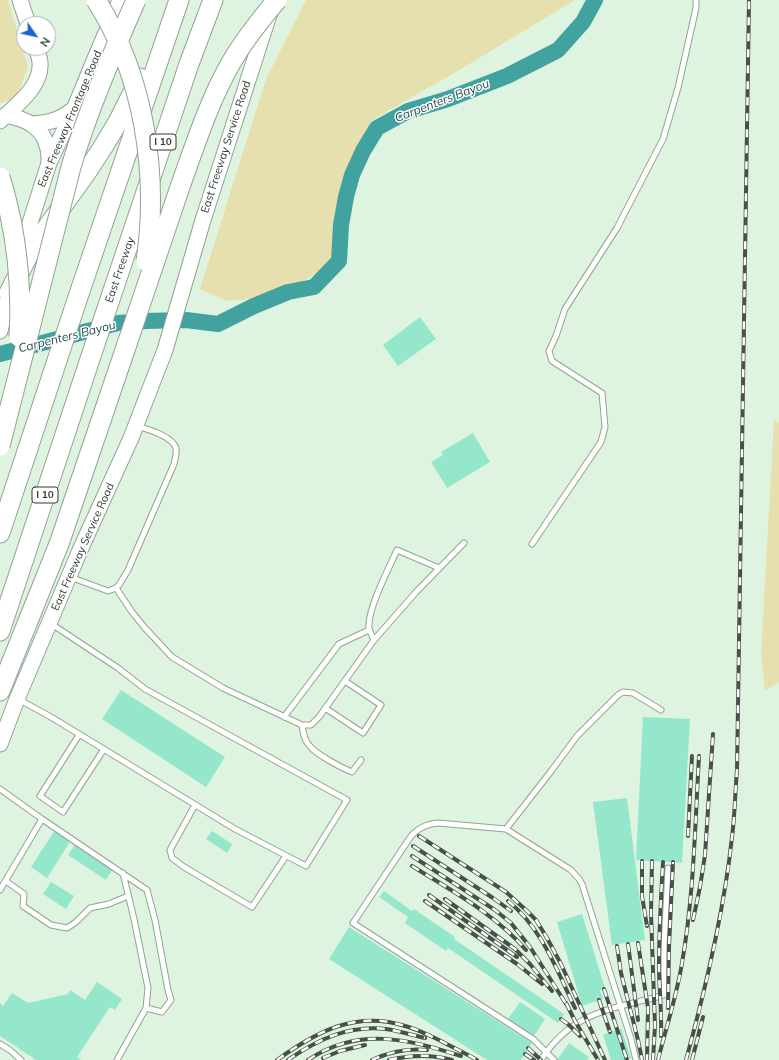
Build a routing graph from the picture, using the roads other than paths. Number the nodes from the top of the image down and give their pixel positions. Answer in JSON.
{"nodes":[{"id":1,"x":20,"y":0,"type":"edge"},
{"id":2,"x":96,"y":0,"type":"edge"},
{"id":3,"x":136,"y":0,"type":"edge"},
{"id":4,"x":213,"y":0,"type":"edge"},
{"id":5,"x":696,"y":0,"type":"edge"},
{"id":6,"x":118,"y":2,"type":"edge"},
{"id":7,"x":274,"y":4,"type":"edge"},
{"id":8,"x":177,"y":6,"type":"edge"},
{"id":9,"x":25,"y":16,"type":"edge"},
{"id":10,"x":38,"y":56,"type":"edge"},
{"id":11,"x":76,"y":108,"type":"junction"},
{"id":12,"x":3,"y":118,"type":"edge"},
{"id":13,"x":30,"y":124,"type":"junction"},
{"id":14,"x":49,"y":163,"type":"junction"},
{"id":15,"x":0,"y":177,"type":"edge"},
{"id":16,"x":9,"y":293,"type":"junction"},
{"id":17,"x":1,"y":325,"type":"edge"},
{"id":18,"x":128,"y":344,"type":"junction"},
{"id":19,"x":5,"y":425,"type":"junction"},
{"id":20,"x":136,"y":426,"type":"junction"},
{"id":21,"x":0,"y":446,"type":"edge"},
{"id":22,"x":0,"y":533,"type":"edge"},
{"id":23,"x":464,"y":543,"type":"dead end"},
{"id":24,"x":532,"y":544,"type":"dead end"},
{"id":25,"x":439,"y":568,"type":"junction"},
{"id":26,"x":69,"y":576,"type":"junction"},
{"id":27,"x":116,"y":588,"type":"junction"},
{"id":28,"x":49,"y":623,"type":"junction"},
{"id":29,"x":369,"y":630,"type":"junction"},
{"id":30,"x":0,"y":631,"type":"edge"},
{"id":31,"x":374,"y":640,"type":"junction"},
{"id":32,"x":345,"y":681,"type":"junction"},
{"id":33,"x":0,"y":691,"type":"edge"},
{"id":34,"x":17,"y":699,"type":"junction"},
{"id":35,"x":325,"y":708,"type":"junction"},
{"id":36,"x":661,"y":710,"type":"dead end"},
{"id":37,"x":284,"y":717,"type":"junction"},
{"id":38,"x":302,"y":725,"type":"junction"},
{"id":39,"x":79,"y":735,"type":"junction"},
{"id":40,"x":0,"y":744,"type":"edge"},
{"id":41,"x":104,"y":749,"type":"junction"},
{"id":42,"x":361,"y":760,"type":"dead end"},
{"id":43,"x":0,"y":789,"type":"edge"},
{"id":44,"x":195,"y":805,"type":"junction"},
{"id":45,"x":42,"y":819,"type":"junction"},
{"id":46,"x":506,"y":829,"type":"junction"},
{"id":47,"x":286,"y":856,"type":"junction"},
{"id":48,"x":668,"y":868,"type":"dead end"},
{"id":49,"x":123,"y":873,"type":"junction"},
{"id":50,"x":6,"y":881,"type":"junction"},
{"id":51,"x":0,"y":890,"type":"edge"},
{"id":52,"x":128,"y":896,"type":"junction"},
{"id":53,"x":621,"y":1006,"type":"junction"},
{"id":54,"x":146,"y":1008,"type":"junction"},
{"id":55,"x":0,"y":1044,"type":"edge"},
{"id":56,"x":546,"y":1051,"type":"junction"},
{"id":57,"x":21,"y":1060,"type":"edge"},
{"id":58,"x":117,"y":1060,"type":"edge"},
{"id":59,"x":541,"y":1060,"type":"edge"},
{"id":60,"x":554,"y":1060,"type":"edge"},
{"id":61,"x":636,"y":1060,"type":"edge"}],
"edges":[{"from":1,"to":9,"type":"main road"},
{"from":2,"to":18,"type":"highway","bridge":true},
{"from":3,"to":19,"type":"highway","bridge":true},
{"from":4,"to":30,"type":"highway","name":"East Freeway","number":"I 10"},
{"from":5,"to":24,"type":"lane"},
{"from":6,"to":11,"type":"main road","name":"East Freeway Frontage Road"},
{"from":7,"to":18,"type":"highway","bridge":true},
{"from":7,"to":20,"type":"main road","name":"East Freeway Service Road"},
{"from":8,"to":16,"type":"highway"},
{"from":8,"to":22,"type":"highway","number":"I 10"},
{"from":10,"to":12,"type":"main road"},
{"from":11,"to":13,"type":"main road"},
{"from":11,"to":14,"type":"main road","name":"East Freeway Frontage Road"},
{"from":12,"to":13,"type":"main road"},
{"from":13,"to":14,"type":"main road"},
{"from":14,"to":16,"type":"main road","name":"East Freeway Frontage Road"},
{"from":15,"to":19,"type":"highway","bridge":true},
{"from":16,"to":17,"type":"main road","name":"East Freeway Frontage Road"},
{"from":18,"to":33,"type":"highway"},
{"from":19,"to":21,"type":"highway","bridge":true},
{"from":20,"to":26,"type":"main road","name":"East Freeway Service Road"},
{"from":20,"to":27,"type":"lane"},
{"from":23,"to":25,"type":"lane"},
{"from":25,"to":29,"type":"lane"},
{"from":25,"to":31,"type":"lane"},
{"from":26,"to":27,"type":"lane"},
{"from":26,"to":28,"type":"main road","name":"East Freeway Service Road"},
{"from":27,"to":37,"type":"lane"},
{"from":28,"to":34,"type":"main road","name":"East Freeway Service Road"},
{"from":28,"to":47,"type":"lane"},
{"from":29,"to":31,"type":"lane"},
{"from":29,"to":37,"type":"lane"},
{"from":31,"to":32,"type":"lane"},
{"from":32,"to":35,"type":"lane"},
{"from":32,"to":35,"type":"lane"},
{"from":34,"to":39,"type":"lane"},
{"from":34,"to":40,"type":"main road","name":"East Freeway Service Road"},
{"from":35,"to":38,"type":"lane"},
{"from":36,"to":46,"type":"lane"},
{"from":37,"to":38,"type":"lane"},
{"from":38,"to":42,"type":"lane"},
{"from":39,"to":41,"type":"lane"},
{"from":39,"to":41,"type":"lane"},
{"from":41,"to":44,"type":"lane"},
{"from":43,"to":45,"type":"lane"},
{"from":44,"to":47,"type":"lane"},
{"from":44,"to":47,"type":"lane"},
{"from":45,"to":49,"type":"lane"},
{"from":45,"to":50,"type":"lane"},
{"from":46,"to":53,"type":"lane"},
{"from":46,"to":56,"type":"lane"},
{"from":48,"to":53,"type":"lane"},
{"from":49,"to":52,"type":"lane"},
{"from":49,"to":54,"type":"lane"},
{"from":50,"to":51,"type":"lane"},
{"from":50,"to":52,"type":"lane"},
{"from":52,"to":54,"type":"lane"},
{"from":53,"to":56,"type":"lane"},
{"from":53,"to":61,"type":"lane"},
{"from":54,"to":58,"type":"lane"},
{"from":55,"to":57,"type":"lane"},
{"from":56,"to":59,"type":"lane"},
{"from":56,"to":60,"type":"lane"}]}
